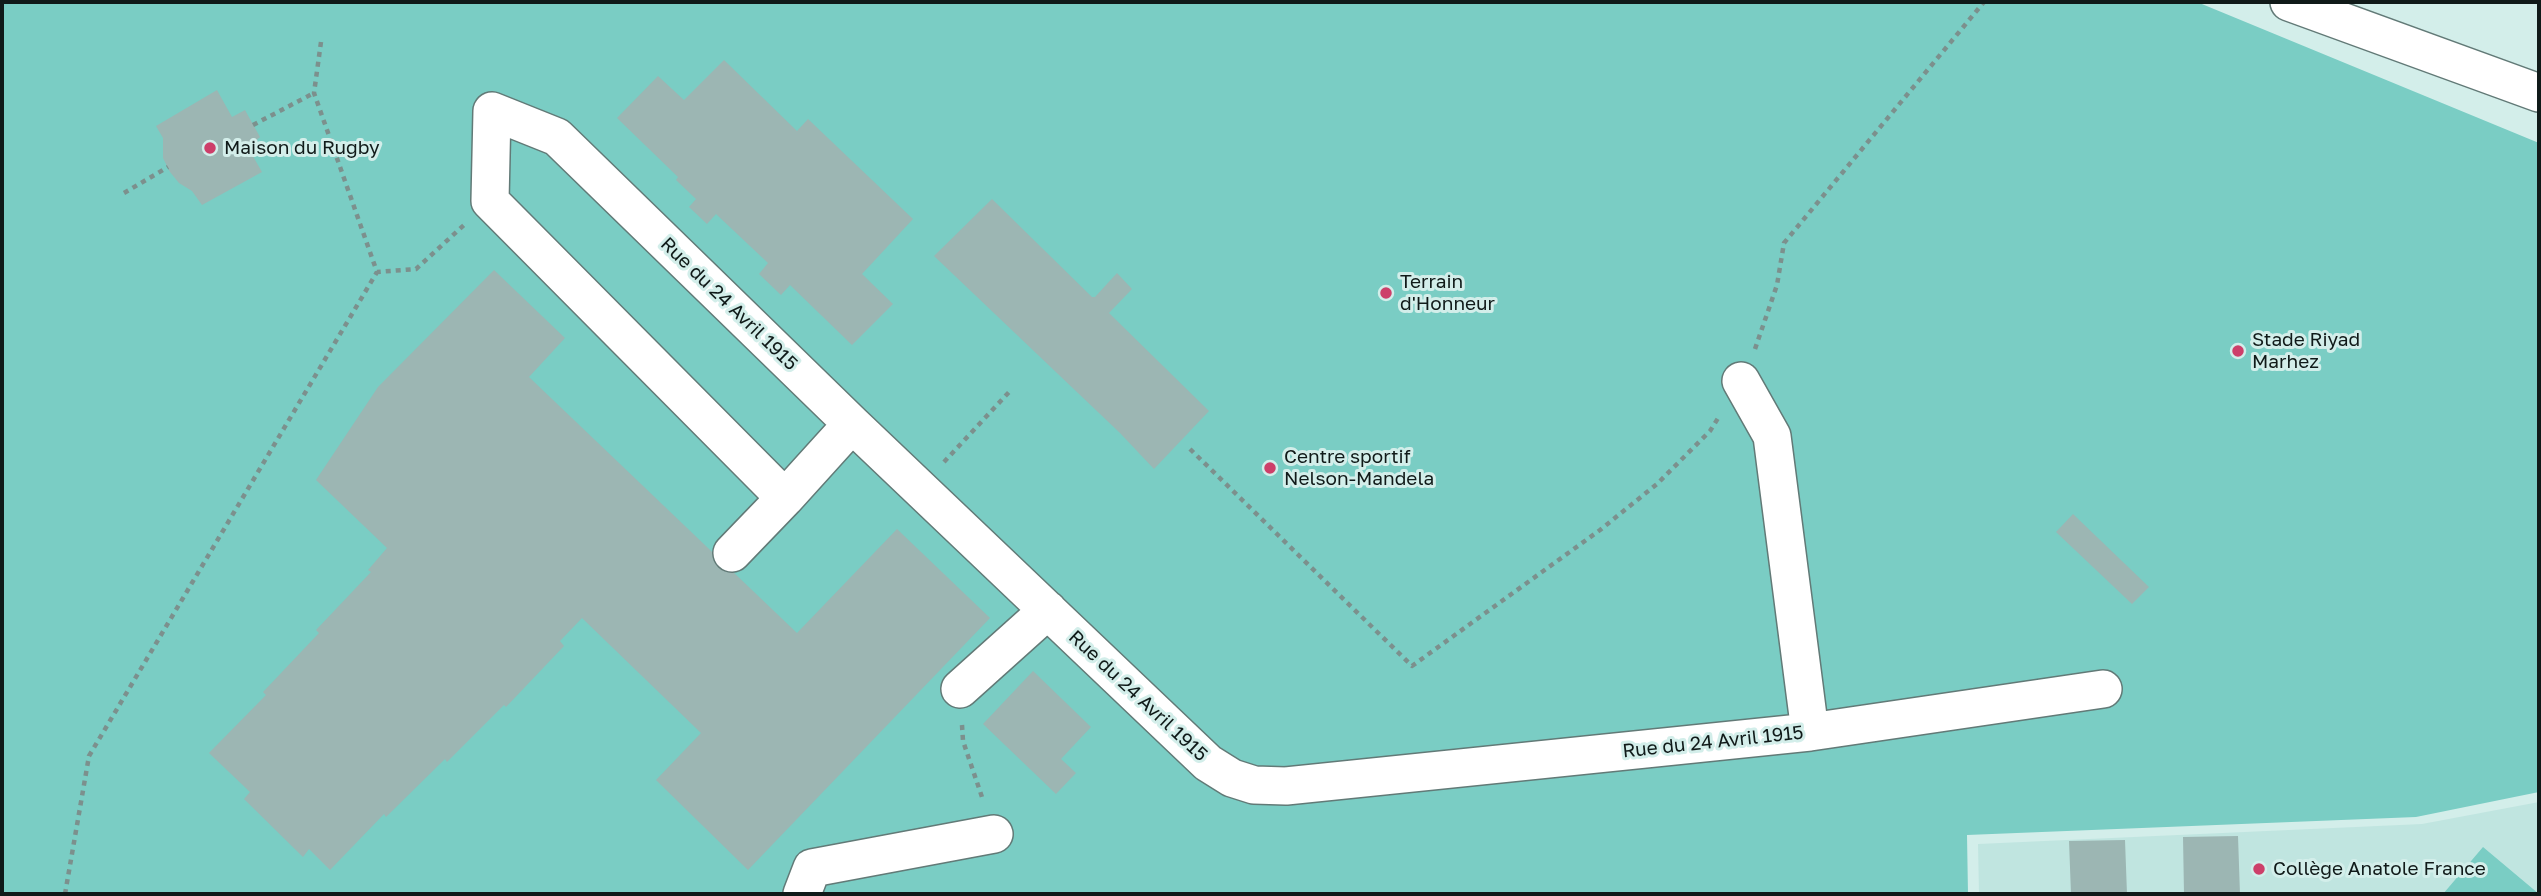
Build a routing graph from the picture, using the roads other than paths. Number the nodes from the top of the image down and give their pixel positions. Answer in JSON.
{"nodes":[{"id":1,"x":2289,"y":2,"type":"edge"},
{"id":2,"x":2539,"y":93,"type":"edge"},
{"id":3,"x":1741,"y":381,"type":"road end"},
{"id":4,"x":852,"y":424,"type":"junction"},
{"id":5,"x":785,"y":498,"type":"junction"},
{"id":6,"x":732,"y":553,"type":"dead end"},
{"id":7,"x":1048,"y":610,"type":"junction"},
{"id":8,"x":2103,"y":688,"type":"dead end"},
{"id":9,"x":960,"y":689,"type":"road end"},
{"id":10,"x":1810,"y":732,"type":"junction"},
{"id":11,"x":995,"y":834,"type":"road end"},
{"id":12,"x":802,"y":894,"type":"edge"}],
"edges":[{"from":1,"to":2,"type":"lane"},
{"from":3,"to":10,"type":"lane"},
{"from":4,"to":5,"type":"lane"},
{"from":4,"to":5,"type":"lane","name":"Rue du 24 Avril 1915"},
{"from":4,"to":7,"type":"lane","name":"Rue du 24 Avril 1915"},
{"from":5,"to":6,"type":"lane"},
{"from":7,"to":9,"type":"lane"},
{"from":7,"to":10,"type":"lane","name":"Rue du 24 Avril 1915"},
{"from":8,"to":10,"type":"lane","name":"Rue du 24 Avril 1915"},
{"from":11,"to":12,"type":"lane"}]}
